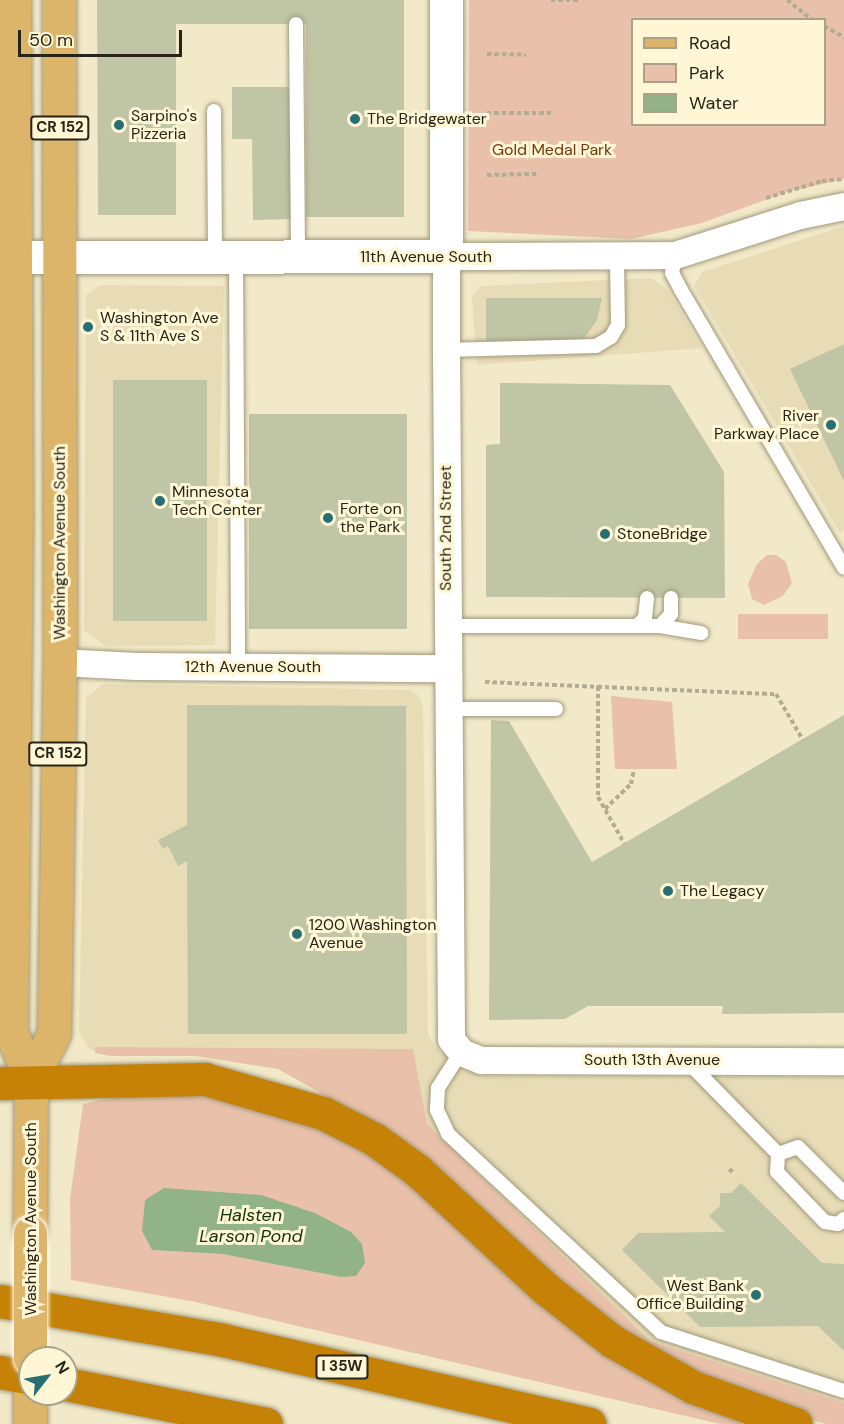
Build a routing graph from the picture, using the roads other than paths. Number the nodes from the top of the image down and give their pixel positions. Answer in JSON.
{"nodes":[{"id":1,"x":14,"y":0,"type":"edge"},
{"id":2,"x":58,"y":0,"type":"edge"},
{"id":3,"x":446,"y":0,"type":"edge"},
{"id":4,"x":296,"y":24,"type":"dead end"},
{"id":5,"x":214,"y":111,"type":"dead end"},
{"id":6,"x":844,"y":206,"type":"edge"},
{"id":7,"x":60,"y":255,"type":"junction"},
{"id":8,"x":675,"y":255,"type":"junction"},
{"id":9,"x":446,"y":256,"type":"junction"},
{"id":10,"x":7,"y":257,"type":"edge"},
{"id":11,"x":225,"y":257,"type":"junction"},
{"id":12,"x":298,"y":257,"type":"junction"},
{"id":13,"x":617,"y":258,"type":"junction"},
{"id":14,"x":446,"y":350,"type":"junction"},
{"id":15,"x":8,"y":518,"type":"edge"},
{"id":16,"x":838,"y":545,"type":"edge"},
{"id":17,"x":844,"y":567,"type":"edge"},
{"id":18,"x":647,"y":598,"type":"dead end"},
{"id":19,"x":671,"y":598,"type":"dead end"},
{"id":20,"x":447,"y":626,"type":"junction"},
{"id":21,"x":637,"y":626,"type":"junction"},
{"id":22,"x":660,"y":626,"type":"junction"},
{"id":23,"x":701,"y":633,"type":"dead end"},
{"id":24,"x":60,"y":662,"type":"junction"},
{"id":25,"x":7,"y":666,"type":"edge"},
{"id":26,"x":238,"y":667,"type":"junction"},
{"id":27,"x":447,"y":668,"type":"junction"},
{"id":28,"x":447,"y":709,"type":"junction"},
{"id":29,"x":556,"y":709,"type":"dead end"},
{"id":30,"x":56,"y":838,"type":"junction"},
{"id":31,"x":7,"y":899,"type":"edge"},
{"id":32,"x":6,"y":1003,"type":"edge"},
{"id":33,"x":461,"y":1052,"type":"junction"},
{"id":34,"x":686,"y":1060,"type":"junction"},
{"id":35,"x":844,"y":1061,"type":"edge"},
{"id":36,"x":15,"y":1082,"type":"edge"},
{"id":37,"x":778,"y":1154,"type":"junction"},
{"id":38,"x":844,"y":1193,"type":"edge"},
{"id":39,"x":844,"y":1219,"type":"edge"},
{"id":40,"x":0,"y":1294,"type":"edge"},
{"id":41,"x":0,"y":1301,"type":"edge"},
{"id":42,"x":92,"y":1316,"type":"junction"},
{"id":43,"x":30,"y":1346,"type":"edge"},
{"id":44,"x":0,"y":1372,"type":"edge"},
{"id":45,"x":18,"y":1376,"type":"edge"},
{"id":46,"x":78,"y":1386,"type":"edge"},
{"id":47,"x":0,"y":1391,"type":"edge"},
{"id":48,"x":844,"y":1391,"type":"edge"},
{"id":49,"x":18,"y":1392,"type":"edge"},
{"id":50,"x":78,"y":1395,"type":"edge"},
{"id":51,"x":155,"y":1400,"type":"junction"},
{"id":52,"x":30,"y":1406,"type":"edge"},
{"id":53,"x":30,"y":1424,"type":"edge"},
{"id":54,"x":266,"y":1424,"type":"edge"},
{"id":55,"x":590,"y":1424,"type":"edge"},
{"id":56,"x":796,"y":1424,"type":"edge"}],
"edges":[{"from":1,"to":10,"type":"main road","name":"Washington Avenue South","number":"CR 152"},
{"from":2,"to":7,"type":"main road","name":"Washington Avenue South","number":"CR 152"},
{"from":3,"to":9,"type":"street","name":"South 2nd Street"},
{"from":4,"to":12,"type":"lane"},
{"from":5,"to":11,"type":"lane"},
{"from":6,"to":8,"type":"street","name":"11th Avenue South"},
{"from":7,"to":10,"type":"street","name":"11th Avenue South"},
{"from":7,"to":11,"type":"street","name":"11th Avenue South"},
{"from":7,"to":24,"type":"main road","name":"Washington Avenue South","number":"CR 152"},
{"from":8,"to":13,"type":"street","name":"11th Avenue South"},
{"from":8,"to":16,"type":"lane"},
{"from":9,"to":12,"type":"street","name":"11th Avenue South"},
{"from":9,"to":13,"type":"street","name":"11th Avenue South"},
{"from":9,"to":14,"type":"street","name":"South 2nd Street"},
{"from":10,"to":15,"type":"main road","name":"Washington Avenue South","number":"CR 152"},
{"from":11,"to":12,"type":"street","name":"11th Avenue South"},
{"from":11,"to":26,"type":"lane"},
{"from":13,"to":14,"type":"lane"},
{"from":14,"to":20,"type":"street","name":"South 2nd Street"},
{"from":15,"to":24,"type":"main road"},
{"from":15,"to":25,"type":"main road","name":"Washington Avenue South","number":"CR 152"},
{"from":16,"to":17,"type":"lane"},
{"from":18,"to":21,"type":"lane"},
{"from":19,"to":22,"type":"lane"},
{"from":20,"to":21,"type":"lane"},
{"from":20,"to":27,"type":"street","name":"South 2nd Street"},
{"from":21,"to":22,"type":"lane"},
{"from":22,"to":23,"type":"lane"},
{"from":24,"to":26,"type":"street","name":"12th Avenue South"},
{"from":24,"to":30,"type":"main road","name":"Washington Avenue South","number":"CR 152"},
{"from":25,"to":30,"type":"main road"},
{"from":25,"to":31,"type":"main road","name":"Washington Avenue South","number":"CR 152"},
{"from":26,"to":27,"type":"street","name":"12th Avenue South"},
{"from":27,"to":28,"type":"street","name":"South 2nd Street"},
{"from":28,"to":29,"type":"lane"},
{"from":28,"to":33,"type":"street","name":"South 2nd Street"},
{"from":30,"to":36,"type":"main road","name":"Washington Avenue South","number":"CR 152"},
{"from":31,"to":32,"type":"main road","name":"Washington Avenue South","number":"CR 152"},
{"from":32,"to":36,"type":"main road","name":"Washington Avenue South","number":"CR 152"},
{"from":33,"to":34,"type":"street","name":"South 13th Avenue"},
{"from":33,"to":48,"type":"lane"},
{"from":34,"to":35,"type":"street","name":"South 13th Avenue"},
{"from":34,"to":37,"type":"lane"},
{"from":36,"to":43,"type":"main road","name":"Washington Avenue South","number":"CR 152","bridge":true},
{"from":36,"to":56,"type":"highway"},
{"from":37,"to":38,"type":"lane"},
{"from":37,"to":39,"type":"lane"},
{"from":40,"to":42,"type":"highway"},
{"from":41,"to":42,"type":"highway","number":"I 35W"},
{"from":42,"to":55,"type":"highway","number":"I 35W"},
{"from":44,"to":45,"type":"highway"},
{"from":46,"to":51,"type":"highway"},
{"from":47,"to":49,"type":"highway"},
{"from":50,"to":51,"type":"highway"},
{"from":51,"to":54,"type":"highway"},
{"from":52,"to":53,"type":"main road"}]}
